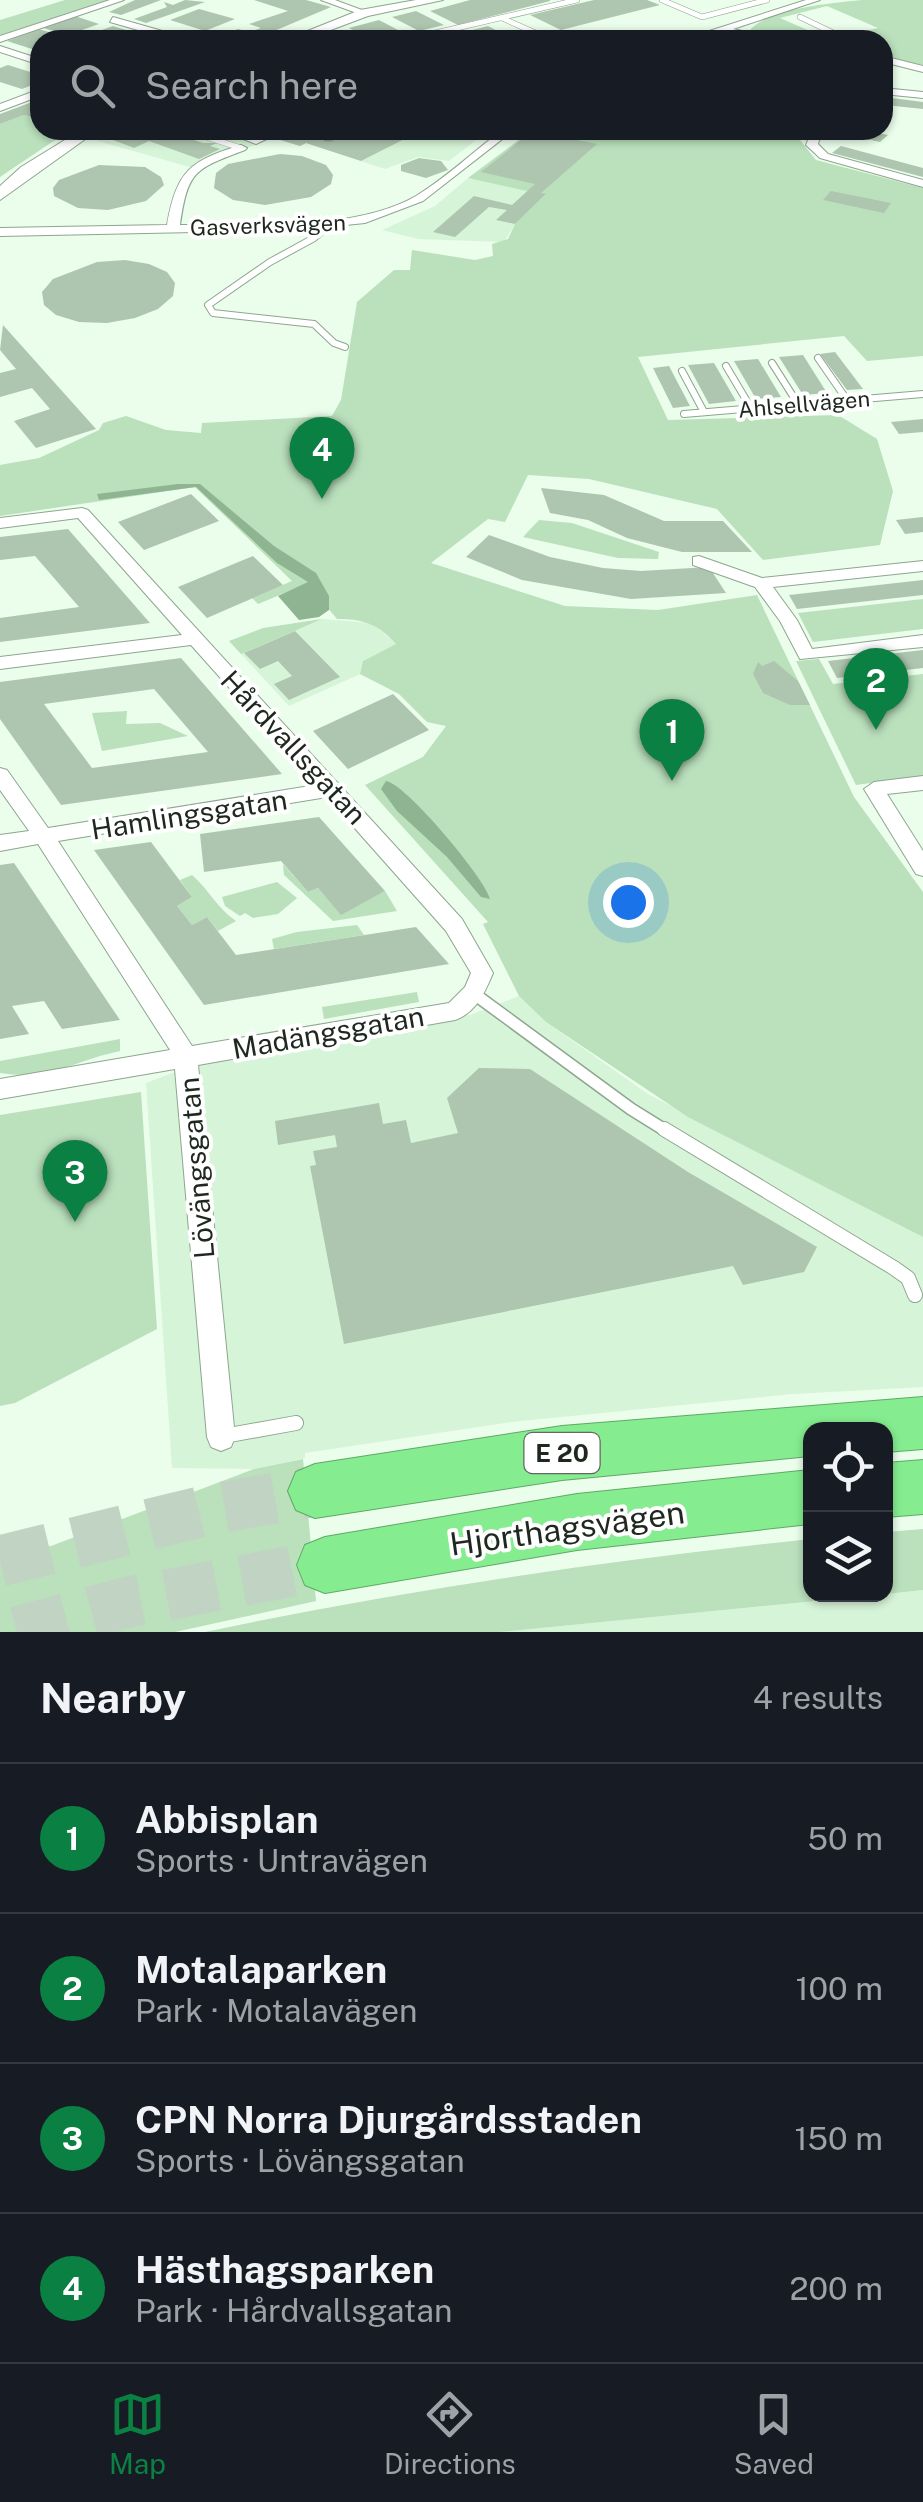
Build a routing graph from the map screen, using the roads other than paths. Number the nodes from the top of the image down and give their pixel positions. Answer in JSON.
{"nodes":[{"id":1,"x":119,"y":0,"type":"edge"},
{"id":2,"x":326,"y":0,"type":"edge"},
{"id":3,"x":395,"y":0,"type":"edge"},
{"id":4,"x":437,"y":0,"type":"edge"},
{"id":5,"x":576,"y":0,"type":"edge"},
{"id":6,"x":662,"y":0,"type":"edge"},
{"id":7,"x":766,"y":0,"type":"edge"},
{"id":8,"x":815,"y":0,"type":"edge"},
{"id":9,"x":361,"y":12,"type":"junction"},
{"id":10,"x":800,"y":17,"type":"dead end"},
{"id":11,"x":500,"y":18,"type":"junction"},
{"id":12,"x":113,"y":20,"type":"dead end"},
{"id":13,"x":148,"y":30,"type":"edge"},
{"id":14,"x":308,"y":30,"type":"edge"},
{"id":15,"x":317,"y":30,"type":"edge"},
{"id":16,"x":438,"y":30,"type":"edge"},
{"id":17,"x":528,"y":30,"type":"edge"},
{"id":18,"x":723,"y":30,"type":"edge"},
{"id":19,"x":827,"y":30,"type":"edge"},
{"id":20,"x":0,"y":39,"type":"edge"},
{"id":21,"x":0,"y":48,"type":"edge"},
{"id":22,"x":30,"y":58,"type":"edge"},
{"id":23,"x":893,"y":62,"type":"edge"},
{"id":24,"x":923,"y":69,"type":"edge"},
{"id":25,"x":893,"y":92,"type":"edge"},
{"id":26,"x":923,"y":95,"type":"edge"},
{"id":27,"x":30,"y":96,"type":"edge"},
{"id":28,"x":0,"y":108,"type":"edge"},
{"id":29,"x":75,"y":140,"type":"edge"},
{"id":30,"x":216,"y":140,"type":"edge"},
{"id":31,"x":495,"y":140,"type":"edge"},
{"id":32,"x":814,"y":140,"type":"edge"},
{"id":33,"x":241,"y":148,"type":"joint"},
{"id":34,"x":923,"y":184,"type":"edge"},
{"id":35,"x":0,"y":196,"type":"edge"},
{"id":36,"x":320,"y":225,"type":"junction"},
{"id":37,"x":173,"y":228,"type":"junction"},
{"id":38,"x":0,"y":232,"type":"edge"},
{"id":39,"x":345,"y":347,"type":"dead end"},
{"id":40,"x":818,"y":358,"type":"dead end"},
{"id":41,"x":772,"y":362,"type":"dead end"},
{"id":42,"x":726,"y":366,"type":"dead end"},
{"id":43,"x":682,"y":371,"type":"dead end"},
{"id":44,"x":923,"y":394,"type":"edge"},
{"id":45,"x":847,"y":400,"type":"junction"},
{"id":46,"x":798,"y":404,"type":"junction"},
{"id":47,"x":751,"y":408,"type":"junction"},
{"id":48,"x":704,"y":412,"type":"junction"},
{"id":49,"x":684,"y":414,"type":"dead end"},
{"id":50,"x":0,"y":523,"type":"edge"},
{"id":51,"x":699,"y":561,"type":"dead end"},
{"id":52,"x":923,"y":566,"type":"edge"},
{"id":53,"x":761,"y":583,"type":"junction"},
{"id":54,"x":194,"y":639,"type":"junction"},
{"id":55,"x":923,"y":641,"type":"edge"},
{"id":56,"x":0,"y":663,"type":"edge"},
{"id":57,"x":0,"y":776,"type":"edge"},
{"id":58,"x":923,"y":783,"type":"edge"},
{"id":59,"x":332,"y":788,"type":"junction"},
{"id":60,"x":44,"y":837,"type":"junction"},
{"id":61,"x":0,"y":843,"type":"edge"},
{"id":62,"x":923,"y":868,"type":"edge"},
{"id":63,"x":472,"y":994,"type":"junction"},
{"id":64,"x":186,"y":1056,"type":"junction"},
{"id":65,"x":0,"y":1089,"type":"edge"},
{"id":66,"x":915,"y":1295,"type":"dead end"},
{"id":67,"x":296,"y":1423,"type":"dead end"},
{"id":68,"x":923,"y":1423,"type":"edge"},
{"id":69,"x":893,"y":1425,"type":"edge"},
{"id":70,"x":803,"y":1431,"type":"edge"},
{"id":71,"x":221,"y":1437,"type":"joint"},
{"id":72,"x":923,"y":1487,"type":"edge"},
{"id":73,"x":893,"y":1489,"type":"edge"},
{"id":74,"x":314,"y":1491,"type":"tunnel mouth"},
{"id":75,"x":803,"y":1498,"type":"edge"},
{"id":76,"x":325,"y":1565,"type":"tunnel mouth"}],
"edges":[{"from":1,"to":20,"type":"street"},
{"from":2,"to":9,"type":"street"},
{"from":3,"to":9,"type":"street"},
{"from":4,"to":9,"type":"street"},
{"from":5,"to":11,"type":"lane"},
{"from":6,"to":7,"type":"lane"},
{"from":8,"to":18,"type":"street"},
{"from":9,"to":14,"type":"street"},
{"from":9,"to":15,"type":"street"},
{"from":10,"to":19,"type":"lane"},
{"from":11,"to":16,"type":"lane"},
{"from":11,"to":17,"type":"lane"},
{"from":12,"to":13,"type":"street"},
{"from":21,"to":22,"type":"street"},
{"from":23,"to":24,"type":"street"},
{"from":25,"to":26,"type":"street"},
{"from":27,"to":28,"type":"street"},
{"from":29,"to":35,"type":"street"},
{"from":30,"to":33,"type":"lane"},
{"from":31,"to":36,"type":"street","name":"Gasverksvägen"},
{"from":32,"to":34,"type":"street"},
{"from":33,"to":37,"type":"street"},
{"from":36,"to":37,"type":"street","name":"Gasverksvägen"},
{"from":36,"to":39,"type":"lane"},
{"from":37,"to":38,"type":"street","name":"Gasverksvägen"},
{"from":40,"to":45,"type":"lane"},
{"from":41,"to":46,"type":"lane"},
{"from":42,"to":47,"type":"lane"},
{"from":43,"to":48,"type":"lane"},
{"from":44,"to":45,"type":"lane","name":"Ahlsellvägen"},
{"from":45,"to":46,"type":"lane","name":"Ahlsellvägen"},
{"from":46,"to":47,"type":"lane","name":"Ahlsellvägen"},
{"from":47,"to":48,"type":"lane","name":"Ahlsellvägen"},
{"from":48,"to":49,"type":"lane","name":"Ahlsellvägen"},
{"from":50,"to":54,"type":"street","name":"Hårdvallsgatan"},
{"from":51,"to":53,"type":"street"},
{"from":52,"to":53,"type":"street"},
{"from":53,"to":55,"type":"street"},
{"from":54,"to":56,"type":"street"},
{"from":54,"to":59,"type":"street","name":"Hårdvallsgatan"},
{"from":57,"to":60,"type":"street","name":"Lövängsgatan"},
{"from":58,"to":62,"type":"street"},
{"from":59,"to":60,"type":"street","name":"Hamlingsgatan"},
{"from":59,"to":63,"type":"street","name":"Hårdvallsgatan"},
{"from":60,"to":61,"type":"street","name":"Hamlingsgatan"},
{"from":60,"to":64,"type":"street","name":"Lövängsgatan"},
{"from":63,"to":64,"type":"street","name":"Madängsgatan"},
{"from":63,"to":66,"type":"lane"},
{"from":64,"to":65,"type":"street","name":"Madängsgatan"},
{"from":64,"to":71,"type":"street","name":"Lövängsgatan"},
{"from":67,"to":71,"type":"lane"},
{"from":68,"to":69,"type":"highway"},
{"from":70,"to":74,"type":"highway","number":"E 20"},
{"from":72,"to":73,"type":"highway"},
{"from":75,"to":76,"type":"highway","name":"Hjorthagsvägen"}]}
